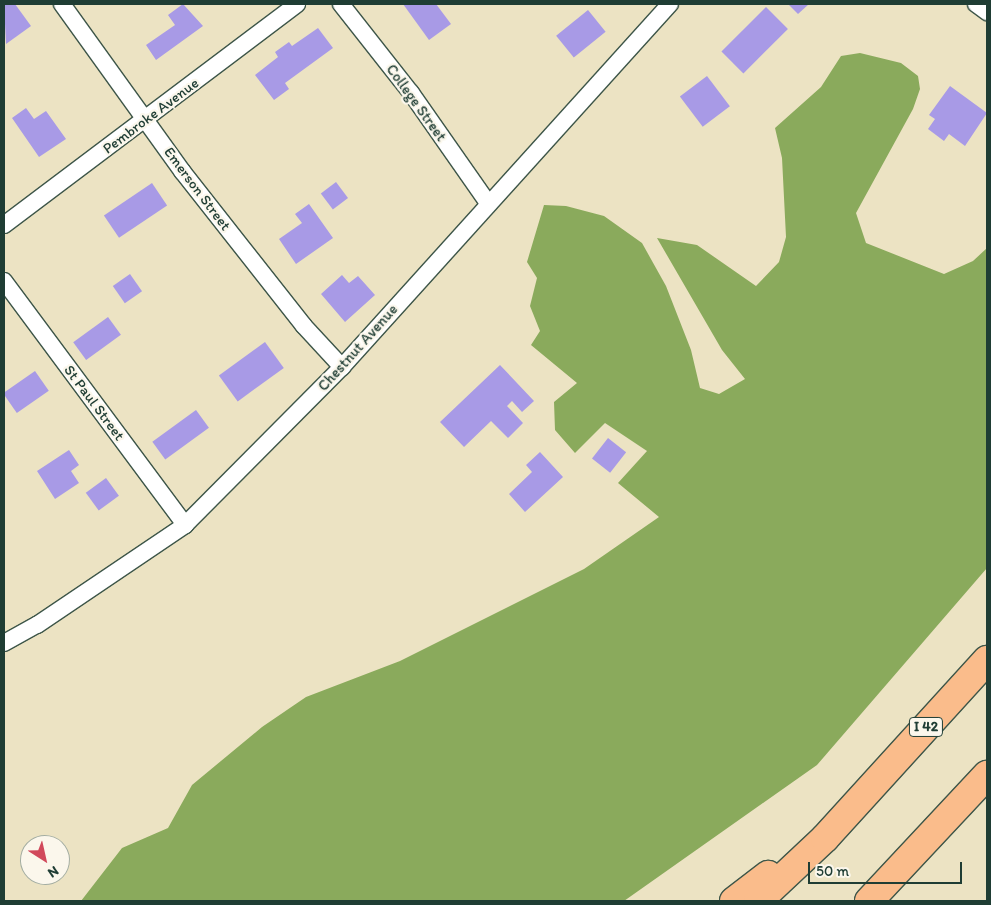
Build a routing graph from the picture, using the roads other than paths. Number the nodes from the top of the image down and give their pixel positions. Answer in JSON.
{"nodes":[{"id":1,"x":62,"y":4,"type":"edge"},
{"id":2,"x":296,"y":4,"type":"edge"},
{"id":3,"x":341,"y":4,"type":"edge"},
{"id":4,"x":670,"y":4,"type":"edge"},
{"id":5,"x":976,"y":4,"type":"edge"},
{"id":6,"x":987,"y":12,"type":"edge"},
{"id":7,"x":145,"y":120,"type":"junction"},
{"id":8,"x":488,"y":203,"type":"junction"},
{"id":9,"x":4,"y":225,"type":"edge"},
{"id":10,"x":4,"y":281,"type":"edge"},
{"id":11,"x":342,"y":367,"type":"junction"},
{"id":12,"x":185,"y":525,"type":"junction"},
{"id":13,"x":4,"y":643,"type":"edge"},
{"id":14,"x":987,"y":660,"type":"edge"},
{"id":15,"x":987,"y":775,"type":"edge"},
{"id":16,"x":865,"y":794,"type":"junction"},
{"id":17,"x":734,"y":901,"type":"edge"},
{"id":18,"x":758,"y":901,"type":"edge"},
{"id":19,"x":869,"y":901,"type":"edge"}],
"edges":[{"from":1,"to":7,"type":"street","name":"Emerson Street"},
{"from":2,"to":7,"type":"street","name":"Pembroke Avenue"},
{"from":3,"to":8,"type":"street","name":"College Street"},
{"from":4,"to":8,"type":"street","name":"Chestnut Avenue"},
{"from":5,"to":6,"type":"street"},
{"from":7,"to":9,"type":"street","name":"Pembroke Avenue"},
{"from":7,"to":11,"type":"street","name":"Emerson Street"},
{"from":8,"to":11,"type":"street","name":"Chestnut Avenue"},
{"from":10,"to":12,"type":"street","name":"St Paul Street"},
{"from":11,"to":12,"type":"street","name":"Chestnut Avenue"},
{"from":12,"to":13,"type":"street","name":"Chestnut Avenue"},
{"from":14,"to":16,"type":"highway","number":"I 42"},
{"from":15,"to":19,"type":"highway"},
{"from":16,"to":17,"type":"highway"},
{"from":16,"to":18,"type":"highway","number":"I 42"}]}
